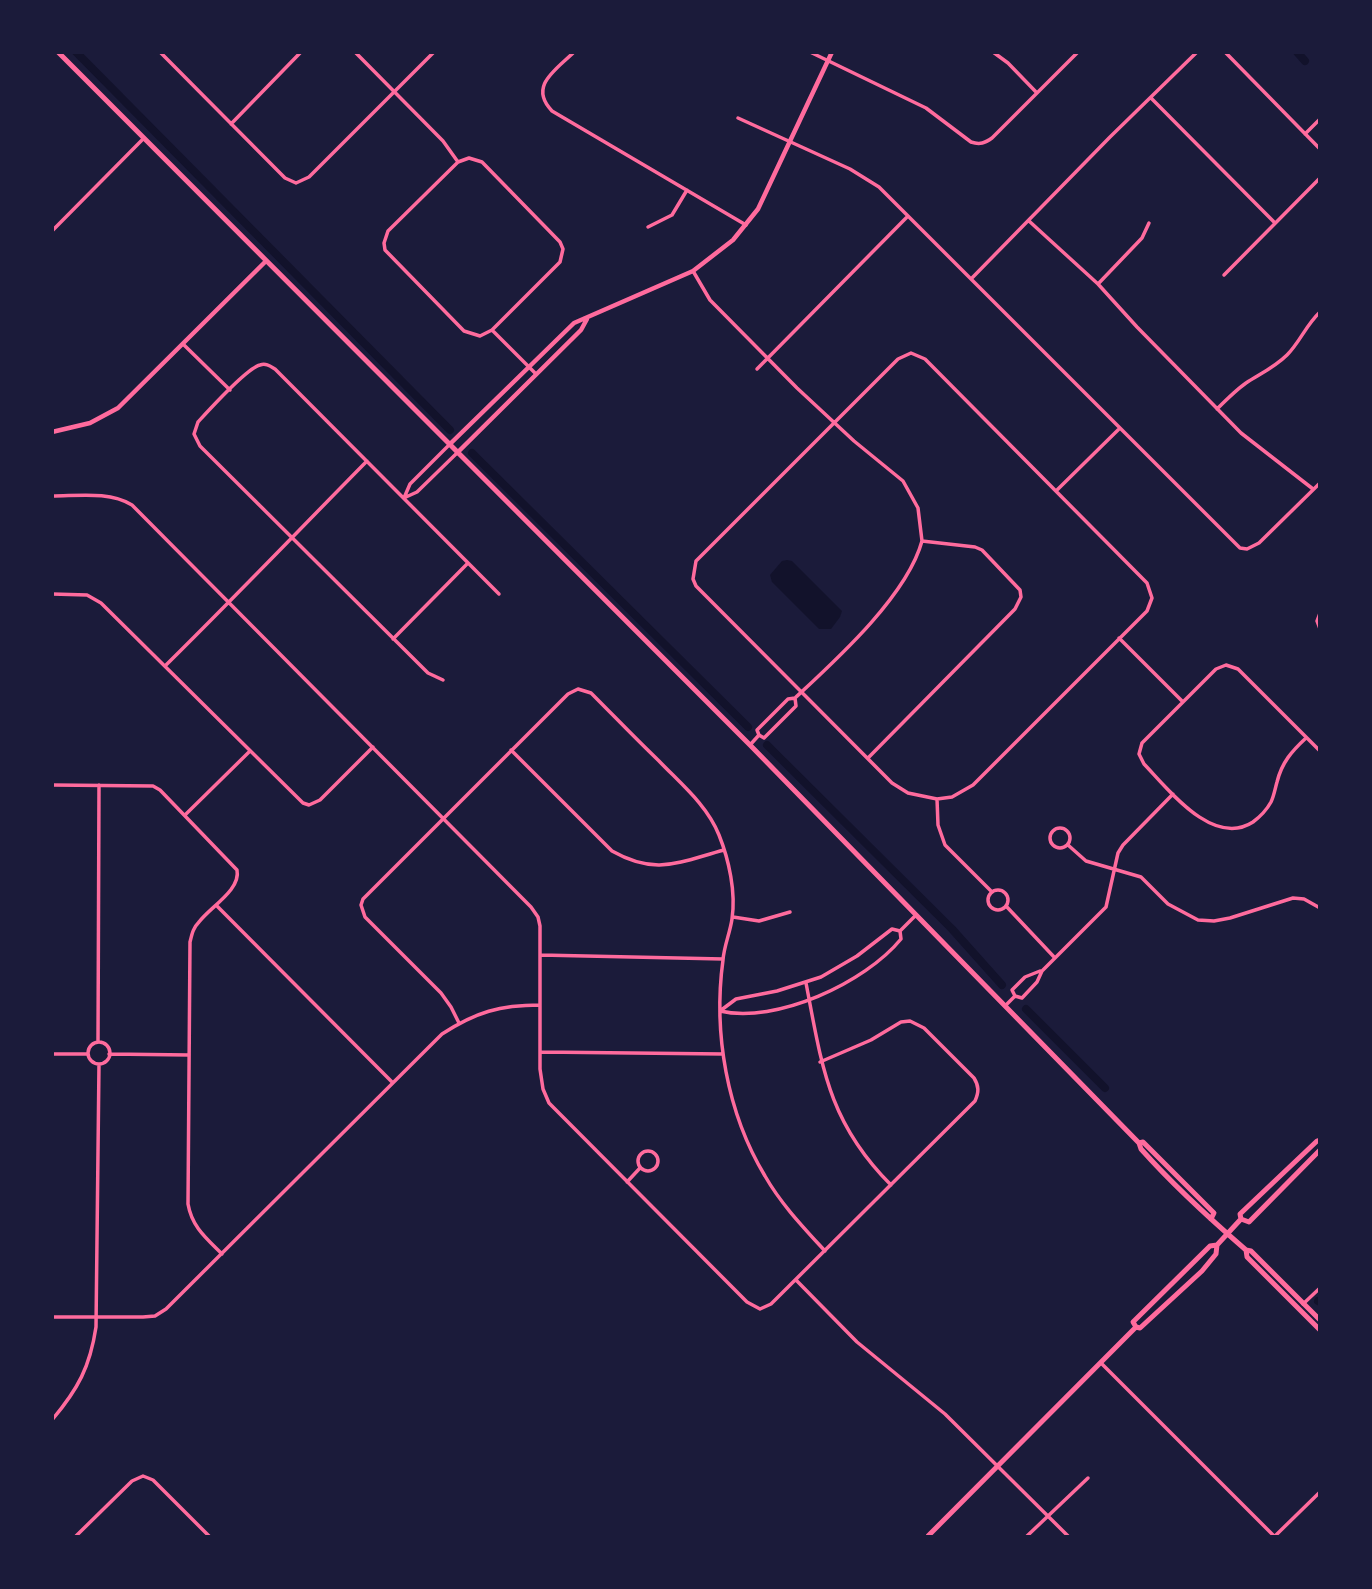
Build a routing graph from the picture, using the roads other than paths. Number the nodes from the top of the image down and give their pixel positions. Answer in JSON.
{"nodes":[{"id":1,"x":58,"y":52,"type":"edge"},
{"id":2,"x":160,"y":52,"type":"edge"},
{"id":3,"x":301,"y":52,"type":"edge"},
{"id":4,"x":355,"y":52,"type":"edge"},
{"id":5,"x":434,"y":52,"type":"edge"},
{"id":6,"x":574,"y":52,"type":"edge"},
{"id":7,"x":810,"y":52,"type":"edge"},
{"id":8,"x":832,"y":52,"type":"edge"},
{"id":9,"x":993,"y":52,"type":"edge"},
{"id":10,"x":1078,"y":52,"type":"edge"},
{"id":11,"x":1197,"y":52,"type":"edge"},
{"id":12,"x":1225,"y":52,"type":"edge"},
{"id":13,"x":828,"y":61,"type":"junction"},
{"id":14,"x":395,"y":92,"type":"junction"},
{"id":15,"x":1037,"y":93,"type":"junction"},
{"id":16,"x":1150,"y":98,"type":"junction"},
{"id":17,"x":738,"y":118,"type":"dead end"},
{"id":18,"x":1320,"y":119,"type":"edge"},
{"id":19,"x":231,"y":124,"type":"junction"},
{"id":20,"x":1305,"y":134,"type":"junction"},
{"id":21,"x":144,"y":138,"type":"junction"},
{"id":22,"x":790,"y":142,"type":"junction"},
{"id":23,"x":1320,"y":149,"type":"edge"},
{"id":24,"x":458,"y":162,"type":"junction"},
{"id":25,"x":1320,"y":178,"type":"edge"},
{"id":26,"x":687,"y":190,"type":"junction"},
{"id":27,"x":908,"y":216,"type":"junction"},
{"id":28,"x":1029,"y":220,"type":"junction"},
{"id":29,"x":1149,"y":223,"type":"dead end"},
{"id":30,"x":1275,"y":223,"type":"junction"},
{"id":31,"x":746,"y":225,"type":"junction"},
{"id":32,"x":648,"y":227,"type":"dead end"},
{"id":33,"x":52,"y":231,"type":"edge"},
{"id":34,"x":266,"y":261,"type":"junction"},
{"id":35,"x":693,"y":271,"type":"junction"},
{"id":36,"x":1224,"y":275,"type":"dead end"},
{"id":37,"x":971,"y":279,"type":"junction"},
{"id":38,"x":1098,"y":284,"type":"junction"},
{"id":39,"x":1320,"y":312,"type":"edge"},
{"id":40,"x":587,"y":318,"type":"junction"},
{"id":41,"x":492,"y":330,"type":"junction"},
{"id":42,"x":183,"y":344,"type":"junction"},
{"id":43,"x":768,"y":358,"type":"junction"},
{"id":44,"x":529,"y":367,"type":"junction"},
{"id":45,"x":757,"y":369,"type":"dead end"},
{"id":46,"x":536,"y":374,"type":"junction"},
{"id":47,"x":230,"y":390,"type":"junction"},
{"id":48,"x":1217,"y":409,"type":"junction"},
{"id":49,"x":834,"y":423,"type":"junction"},
{"id":50,"x":1119,"y":429,"type":"junction"},
{"id":51,"x":52,"y":432,"type":"edge"},
{"id":52,"x":449,"y":445,"type":"junction"},
{"id":53,"x":457,"y":453,"type":"junction"},
{"id":54,"x":367,"y":461,"type":"junction"},
{"id":55,"x":1320,"y":483,"type":"edge"},
{"id":56,"x":1313,"y":489,"type":"junction"},
{"id":57,"x":1056,"y":491,"type":"junction"},
{"id":58,"x":52,"y":496,"type":"edge"},
{"id":59,"x":404,"y":498,"type":"junction"},
{"id":60,"x":291,"y":538,"type":"junction"},
{"id":61,"x":922,"y":541,"type":"junction"},
{"id":62,"x":468,"y":563,"type":"junction"},
{"id":63,"x":52,"y":593,"type":"edge"},
{"id":64,"x":499,"y":594,"type":"dead end"},
{"id":65,"x":230,"y":603,"type":"junction"},
{"id":66,"x":1320,"y":613,"type":"edge"},
{"id":67,"x":1320,"y":629,"type":"edge"},
{"id":68,"x":1119,"y":638,"type":"junction"},
{"id":69,"x":393,"y":639,"type":"junction"},
{"id":70,"x":165,"y":666,"type":"junction"},
{"id":71,"x":443,"y":680,"type":"dead end"},
{"id":72,"x":802,"y":692,"type":"junction"},
{"id":73,"x":795,"y":698,"type":"junction"},
{"id":74,"x":1183,"y":702,"type":"junction"},
{"id":75,"x":760,"y":735,"type":"junction"},
{"id":76,"x":1306,"y":738,"type":"junction"},
{"id":77,"x":750,"y":745,"type":"junction"},
{"id":78,"x":373,"y":747,"type":"junction"},
{"id":79,"x":511,"y":750,"type":"junction"},
{"id":80,"x":249,"y":751,"type":"junction"},
{"id":81,"x":1320,"y":751,"type":"edge"},
{"id":82,"x":868,"y":758,"type":"junction"},
{"id":83,"x":52,"y":785,"type":"edge"},
{"id":84,"x":99,"y":785,"type":"junction"},
{"id":85,"x":1173,"y":794,"type":"junction"},
{"id":86,"x":937,"y":799,"type":"junction"},
{"id":87,"x":185,"y":815,"type":"junction"},
{"id":88,"x":443,"y":818,"type":"junction"},
{"id":89,"x":1068,"y":845,"type":"junction"},
{"id":90,"x":724,"y":850,"type":"junction"},
{"id":91,"x":1115,"y":870,"type":"junction"},
{"id":92,"x":992,"y":892,"type":"junction"},
{"id":93,"x":215,"y":905,"type":"junction"},
{"id":94,"x":1006,"y":906,"type":"junction"},
{"id":95,"x":1320,"y":908,"type":"edge"},
{"id":96,"x":790,"y":912,"type":"dead end"},
{"id":97,"x":915,"y":916,"type":"junction"},
{"id":98,"x":733,"y":917,"type":"junction"},
{"id":99,"x":900,"y":931,"type":"junction"},
{"id":100,"x":540,"y":956,"type":"junction"},
{"id":101,"x":1055,"y":958,"type":"junction"},
{"id":102,"x":723,"y":959,"type":"junction"},
{"id":103,"x":1042,"y":971,"type":"junction"},
{"id":104,"x":806,"y":983,"type":"junction"},
{"id":105,"x":1015,"y":996,"type":"junction"},
{"id":106,"x":809,"y":999,"type":"junction"},
{"id":107,"x":540,"y":1005,"type":"junction"},
{"id":108,"x":1006,"y":1005,"type":"junction"},
{"id":109,"x":720,"y":1011,"type":"junction"},
{"id":110,"x":459,"y":1023,"type":"junction"},
{"id":111,"x":98,"y":1042,"type":"junction"},
{"id":112,"x":540,"y":1052,"type":"junction"},
{"id":113,"x":52,"y":1054,"type":"edge"},
{"id":114,"x":88,"y":1054,"type":"junction"},
{"id":115,"x":109,"y":1054,"type":"junction"},
{"id":116,"x":723,"y":1054,"type":"junction"},
{"id":117,"x":189,"y":1055,"type":"junction"},
{"id":118,"x":820,"y":1062,"type":"junction"},
{"id":119,"x":99,"y":1064,"type":"junction"},
{"id":120,"x":392,"y":1082,"type":"junction"},
{"id":121,"x":1320,"y":1140,"type":"edge"},
{"id":122,"x":1320,"y":1150,"type":"edge"},
{"id":123,"x":640,"y":1168,"type":"junction"},
{"id":124,"x":626,"y":1182,"type":"junction"},
{"id":125,"x":891,"y":1185,"type":"junction"},
{"id":126,"x":1241,"y":1219,"type":"junction"},
{"id":127,"x":1228,"y":1234,"type":"junction"},
{"id":128,"x":1217,"y":1245,"type":"junction"},
{"id":129,"x":1246,"y":1250,"type":"junction"},
{"id":130,"x":825,"y":1251,"type":"junction"},
{"id":131,"x":222,"y":1254,"type":"junction"},
{"id":132,"x":796,"y":1280,"type":"junction"},
{"id":133,"x":1320,"y":1288,"type":"edge"},
{"id":134,"x":1303,"y":1304,"type":"junction"},
{"id":135,"x":52,"y":1317,"type":"edge"},
{"id":136,"x":97,"y":1317,"type":"junction"},
{"id":137,"x":1320,"y":1320,"type":"edge"},
{"id":138,"x":1136,"y":1327,"type":"junction"},
{"id":139,"x":1320,"y":1330,"type":"edge"},
{"id":140,"x":1101,"y":1363,"type":"junction"},
{"id":141,"x":52,"y":1420,"type":"edge"},
{"id":142,"x":998,"y":1466,"type":"junction"},
{"id":143,"x":1088,"y":1478,"type":"dead end"},
{"id":144,"x":1320,"y":1492,"type":"edge"},
{"id":145,"x":1048,"y":1516,"type":"junction"},
{"id":146,"x":76,"y":1536,"type":"edge"},
{"id":147,"x":209,"y":1536,"type":"edge"},
{"id":148,"x":928,"y":1536,"type":"edge"},
{"id":149,"x":1027,"y":1536,"type":"edge"},
{"id":150,"x":1068,"y":1536,"type":"edge"},
{"id":151,"x":1274,"y":1536,"type":"edge"}],
"edges":[{"from":1,"to":21,"type":"main road"},
{"from":2,"to":19,"type":"street"},
{"from":3,"to":19,"type":"street"},
{"from":4,"to":14,"type":"street"},
{"from":5,"to":14,"type":"street"},
{"from":6,"to":26,"type":"street"},
{"from":7,"to":13,"type":"street"},
{"from":8,"to":13,"type":"street"},
{"from":9,"to":15,"type":"street"},
{"from":10,"to":15,"type":"street"},
{"from":11,"to":16,"type":"street"},
{"from":12,"to":20,"type":"street"},
{"from":13,"to":15,"type":"street"},
{"from":13,"to":22,"type":"street"},
{"from":14,"to":19,"type":"street"},
{"from":14,"to":24,"type":"street"},
{"from":16,"to":28,"type":"street"},
{"from":16,"to":30,"type":"street"},
{"from":17,"to":22,"type":"street"},
{"from":18,"to":20,"type":"street"},
{"from":20,"to":23,"type":"street"},
{"from":21,"to":33,"type":"street"},
{"from":21,"to":34,"type":"main road"},
{"from":22,"to":27,"type":"street"},
{"from":22,"to":31,"type":"street"},
{"from":24,"to":41,"type":"street"},
{"from":24,"to":41,"type":"street"},
{"from":25,"to":30,"type":"street"},
{"from":26,"to":31,"type":"street"},
{"from":26,"to":32,"type":"street"},
{"from":27,"to":37,"type":"street"},
{"from":27,"to":43,"type":"street"},
{"from":28,"to":37,"type":"street"},
{"from":28,"to":38,"type":"street"},
{"from":29,"to":38,"type":"street"},
{"from":30,"to":36,"type":"street"},
{"from":31,"to":35,"type":"street"},
{"from":34,"to":42,"type":"street"},
{"from":34,"to":52,"type":"main road"},
{"from":35,"to":40,"type":"street"},
{"from":35,"to":43,"type":"street"},
{"from":37,"to":50,"type":"street"},
{"from":38,"to":48,"type":"street"},
{"from":39,"to":48,"type":"street"},
{"from":40,"to":44,"type":"street"},
{"from":40,"to":46,"type":"street"},
{"from":41,"to":44,"type":"street"},
{"from":42,"to":47,"type":"street"},
{"from":42,"to":51,"type":"street"},
{"from":43,"to":45,"type":"street"},
{"from":43,"to":49,"type":"street"},
{"from":44,"to":46,"type":"street"},
{"from":44,"to":52,"type":"street"},
{"from":46,"to":53,"type":"street"},
{"from":47,"to":54,"type":"street"},
{"from":47,"to":60,"type":"street"},
{"from":48,"to":56,"type":"street"},
{"from":49,"to":57,"type":"street"},
{"from":49,"to":61,"type":"street"},
{"from":49,"to":72,"type":"street"},
{"from":50,"to":56,"type":"street"},
{"from":50,"to":57,"type":"street"},
{"from":52,"to":53,"type":"main road"},
{"from":52,"to":59,"type":"street"},
{"from":53,"to":59,"type":"street"},
{"from":53,"to":77,"type":"main road"},
{"from":54,"to":59,"type":"street"},
{"from":54,"to":60,"type":"street"},
{"from":55,"to":56,"type":"street"},
{"from":57,"to":68,"type":"street"},
{"from":58,"to":65,"type":"street"},
{"from":59,"to":62,"type":"street"},
{"from":60,"to":65,"type":"street"},
{"from":60,"to":69,"type":"street"},
{"from":61,"to":72,"type":"street"},
{"from":61,"to":82,"type":"street"},
{"from":62,"to":64,"type":"street"},
{"from":62,"to":69,"type":"street"},
{"from":63,"to":70,"type":"street"},
{"from":65,"to":70,"type":"street"},
{"from":65,"to":78,"type":"street"},
{"from":66,"to":67,"type":"street"},
{"from":68,"to":74,"type":"street"},
{"from":68,"to":86,"type":"street"},
{"from":69,"to":71,"type":"street"},
{"from":70,"to":80,"type":"street"},
{"from":72,"to":73,"type":"street"},
{"from":72,"to":82,"type":"street"},
{"from":73,"to":75,"type":"street"},
{"from":73,"to":75,"type":"street"},
{"from":74,"to":76,"type":"street"},
{"from":74,"to":85,"type":"street"},
{"from":75,"to":77,"type":"street"},
{"from":76,"to":81,"type":"street"},
{"from":76,"to":85,"type":"street"},
{"from":77,"to":97,"type":"main road"},
{"from":78,"to":80,"type":"street"},
{"from":78,"to":88,"type":"street"},
{"from":79,"to":88,"type":"street"},
{"from":79,"to":90,"type":"street"},
{"from":79,"to":90,"type":"street"},
{"from":80,"to":87,"type":"street"},
{"from":82,"to":86,"type":"street"},
{"from":83,"to":84,"type":"street"},
{"from":84,"to":87,"type":"street"},
{"from":84,"to":111,"type":"street"},
{"from":85,"to":91,"type":"street"},
{"from":86,"to":92,"type":"street"},
{"from":87,"to":93,"type":"street"},
{"from":88,"to":100,"type":"street"},
{"from":88,"to":110,"type":"street"},
{"from":89,"to":89,"type":"street"},
{"from":89,"to":91,"type":"street"},
{"from":90,"to":98,"type":"street"},
{"from":91,"to":95,"type":"street"},
{"from":91,"to":101,"type":"street"},
{"from":92,"to":94,"type":"street"},
{"from":92,"to":94,"type":"street"},
{"from":93,"to":117,"type":"street"},
{"from":93,"to":120,"type":"street"},
{"from":94,"to":101,"type":"street"},
{"from":96,"to":98,"type":"street"},
{"from":97,"to":99,"type":"street"},
{"from":97,"to":108,"type":"main road"},
{"from":98,"to":102,"type":"street"},
{"from":99,"to":104,"type":"street"},
{"from":99,"to":106,"type":"street"},
{"from":100,"to":102,"type":"street"},
{"from":100,"to":107,"type":"street"},
{"from":101,"to":103,"type":"street"},
{"from":102,"to":109,"type":"street"},
{"from":103,"to":105,"type":"street"},
{"from":103,"to":105,"type":"street"},
{"from":104,"to":106,"type":"street"},
{"from":104,"to":109,"type":"street"},
{"from":105,"to":108,"type":"street"},
{"from":106,"to":109,"type":"street"},
{"from":106,"to":118,"type":"street"},
{"from":107,"to":110,"type":"street"},
{"from":107,"to":112,"type":"street"},
{"from":108,"to":127,"type":"main road"},
{"from":109,"to":116,"type":"street"},
{"from":110,"to":120,"type":"street"},
{"from":111,"to":114,"type":"street"},
{"from":111,"to":115,"type":"street"},
{"from":112,"to":116,"type":"street"},
{"from":112,"to":124,"type":"street"},
{"from":113,"to":114,"type":"street"},
{"from":114,"to":119,"type":"street"},
{"from":115,"to":117,"type":"street"},
{"from":115,"to":119,"type":"street"},
{"from":116,"to":130,"type":"street"},
{"from":117,"to":131,"type":"street"},
{"from":118,"to":125,"type":"street"},
{"from":118,"to":125,"type":"street"},
{"from":119,"to":136,"type":"street"},
{"from":120,"to":131,"type":"street"},
{"from":121,"to":126,"type":"main road"},
{"from":122,"to":126,"type":"main road"},
{"from":123,"to":123,"type":"street"},
{"from":123,"to":124,"type":"street"},
{"from":124,"to":132,"type":"street"},
{"from":125,"to":130,"type":"street"},
{"from":126,"to":127,"type":"main road"},
{"from":127,"to":128,"type":"main road"},
{"from":127,"to":129,"type":"main road"},
{"from":128,"to":138,"type":"main road"},
{"from":128,"to":138,"type":"main road"},
{"from":129,"to":134,"type":"main road"},
{"from":129,"to":139,"type":"main road"},
{"from":130,"to":132,"type":"street"},
{"from":131,"to":136,"type":"street"},
{"from":132,"to":142,"type":"street"},
{"from":133,"to":134,"type":"street"},
{"from":134,"to":137,"type":"main road"},
{"from":135,"to":136,"type":"street"},
{"from":136,"to":141,"type":"street"},
{"from":138,"to":140,"type":"main road"},
{"from":140,"to":142,"type":"main road"},
{"from":140,"to":151,"type":"street"},
{"from":142,"to":145,"type":"street"},
{"from":142,"to":148,"type":"main road"},
{"from":143,"to":145,"type":"street"},
{"from":144,"to":151,"type":"street"},
{"from":145,"to":149,"type":"street"},
{"from":145,"to":150,"type":"street"},
{"from":146,"to":147,"type":"street"}]}
